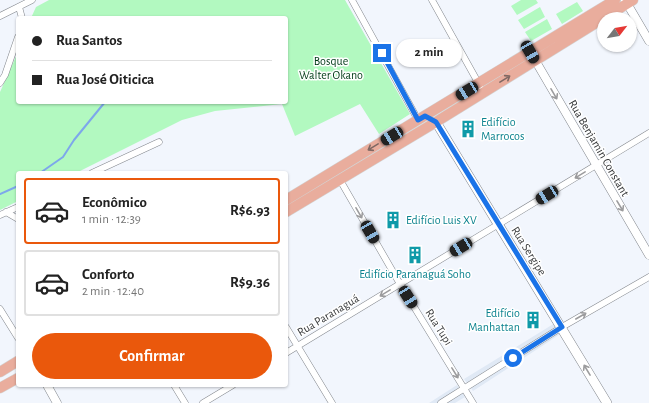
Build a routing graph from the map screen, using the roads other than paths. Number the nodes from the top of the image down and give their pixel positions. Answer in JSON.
{"nodes":[{"id":1,"x":32,"y":0,"type":"edge"},
{"id":2,"x":352,"y":0,"type":"edge"},
{"id":3,"x":432,"y":0,"type":"edge"},
{"id":4,"x":615,"y":0,"type":"edge"},
{"id":5,"x":628,"y":1,"type":"edge"},
{"id":6,"x":19,"y":6,"type":"junction"},
{"id":7,"x":0,"y":16,"type":"edge"},
{"id":8,"x":22,"y":16,"type":"edge"},
{"id":9,"x":649,"y":41,"type":"edge"},
{"id":10,"x":16,"y":43,"type":"edge"},
{"id":11,"x":532,"y":56,"type":"junction"},
{"id":12,"x":0,"y":83,"type":"edge"},
{"id":13,"x":482,"y":87,"type":"junction"},
{"id":14,"x":422,"y":118,"type":"junction"},
{"id":15,"x":436,"y":122,"type":"junction"},
{"id":16,"x":649,"y":134,"type":"edge"},
{"id":17,"x":159,"y":142,"type":"dead end"},
{"id":18,"x":596,"y":166,"type":"junction"},
{"id":19,"x":96,"y":171,"type":"edge"},
{"id":20,"x":340,"y":180,"type":"junction"},
{"id":21,"x":288,"y":199,"type":"edge"},
{"id":22,"x":16,"y":208,"type":"edge"},
{"id":23,"x":288,"y":211,"type":"edge"},
{"id":24,"x":3,"y":214,"type":"edge"},
{"id":25,"x":16,"y":218,"type":"edge"},
{"id":26,"x":498,"y":224,"type":"junction"},
{"id":27,"x":649,"y":255,"type":"edge"},
{"id":28,"x":649,"y":277,"type":"edge"},
{"id":29,"x":400,"y":284,"type":"junction"},
{"id":30,"x":0,"y":308,"type":"edge"},
{"id":31,"x":562,"y":327,"type":"junction"},
{"id":32,"x":288,"y":330,"type":"edge"},
{"id":33,"x":16,"y":335,"type":"edge"},
{"id":34,"x":297,"y":346,"type":"junction"},
{"id":35,"x":288,"y":352,"type":"edge"},
{"id":36,"x":16,"y":362,"type":"edge"},
{"id":37,"x":0,"y":372,"type":"edge"},
{"id":38,"x":16,"y":379,"type":"edge"},
{"id":39,"x":48,"y":387,"type":"edge"},
{"id":40,"x":175,"y":387,"type":"edge"},
{"id":41,"x":230,"y":387,"type":"edge"},
{"id":42,"x":0,"y":388,"type":"edge"},
{"id":43,"x":464,"y":389,"type":"junction"},
{"id":44,"x":57,"y":403,"type":"edge"},
{"id":45,"x":185,"y":403,"type":"edge"},
{"id":46,"x":203,"y":403,"type":"edge"},
{"id":47,"x":332,"y":403,"type":"edge"},
{"id":48,"x":441,"y":403,"type":"edge"},
{"id":49,"x":473,"y":403,"type":"edge"},
{"id":50,"x":607,"y":403,"type":"edge"}],
"edges":[{"from":1,"to":6,"type":"street"},
{"from":2,"to":14,"type":"street"},
{"from":3,"to":13,"type":"street"},
{"from":4,"to":11,"type":"main road"},
{"from":5,"to":9,"type":"street"},
{"from":5,"to":11,"type":"main road"},
{"from":6,"to":7,"type":"street"},
{"from":6,"to":8,"type":"street"},
{"from":10,"to":12,"type":"street"},
{"from":11,"to":13,"type":"main road"},
{"from":11,"to":18,"type":"street","name":"Rua Benjamin Constant","one_way":true},
{"from":13,"to":14,"type":"main road"},
{"from":13,"to":15,"type":"main road"},
{"from":14,"to":15,"type":"street"},
{"from":14,"to":21,"type":"main road","one_way":true},
{"from":15,"to":20,"type":"main road"},
{"from":15,"to":26,"type":"main road","name":"Rua Sergipe"},
{"from":16,"to":18,"type":"street","name":"Rua Paranaguá"},
{"from":17,"to":19,"type":"street"},
{"from":18,"to":26,"type":"street","name":"Rua Paranaguá","one_way":true},
{"from":18,"to":27,"type":"street","name":"Rua Benjamin Constant","one_way":true},
{"from":20,"to":23,"type":"main road"},
{"from":20,"to":29,"type":"street","name":"Rua Tupi","one_way":true},
{"from":22,"to":24,"type":"street"},
{"from":24,"to":25,"type":"street"},
{"from":26,"to":29,"type":"street","name":"Rua Paranaguá"},
{"from":26,"to":31,"type":"main road","name":"Rua Sergipe"},
{"from":31,"to":28,"type":"street","one_way":true},
{"from":29,"to":34,"type":"street","name":"Rua Paranaguá","one_way":true},
{"from":29,"to":43,"type":"street","name":"Rua Tupi","one_way":true},
{"from":30,"to":33,"type":"street"},
{"from":31,"to":43,"type":"street"},
{"from":50,"to":31,"type":"main road","name":"Rua Sergipe","one_way":true},
{"from":32,"to":34,"type":"street"},
{"from":34,"to":35,"type":"street","name":"Rua Paranaguá"},
{"from":34,"to":47,"type":"street"},
{"from":36,"to":37,"type":"main road"},
{"from":38,"to":42,"type":"main road"},
{"from":39,"to":44,"type":"street"},
{"from":40,"to":45,"type":"street"},
{"from":41,"to":46,"type":"street"},
{"from":43,"to":48,"type":"street"},
{"from":43,"to":49,"type":"street","name":"Rua Tupi"}]}
